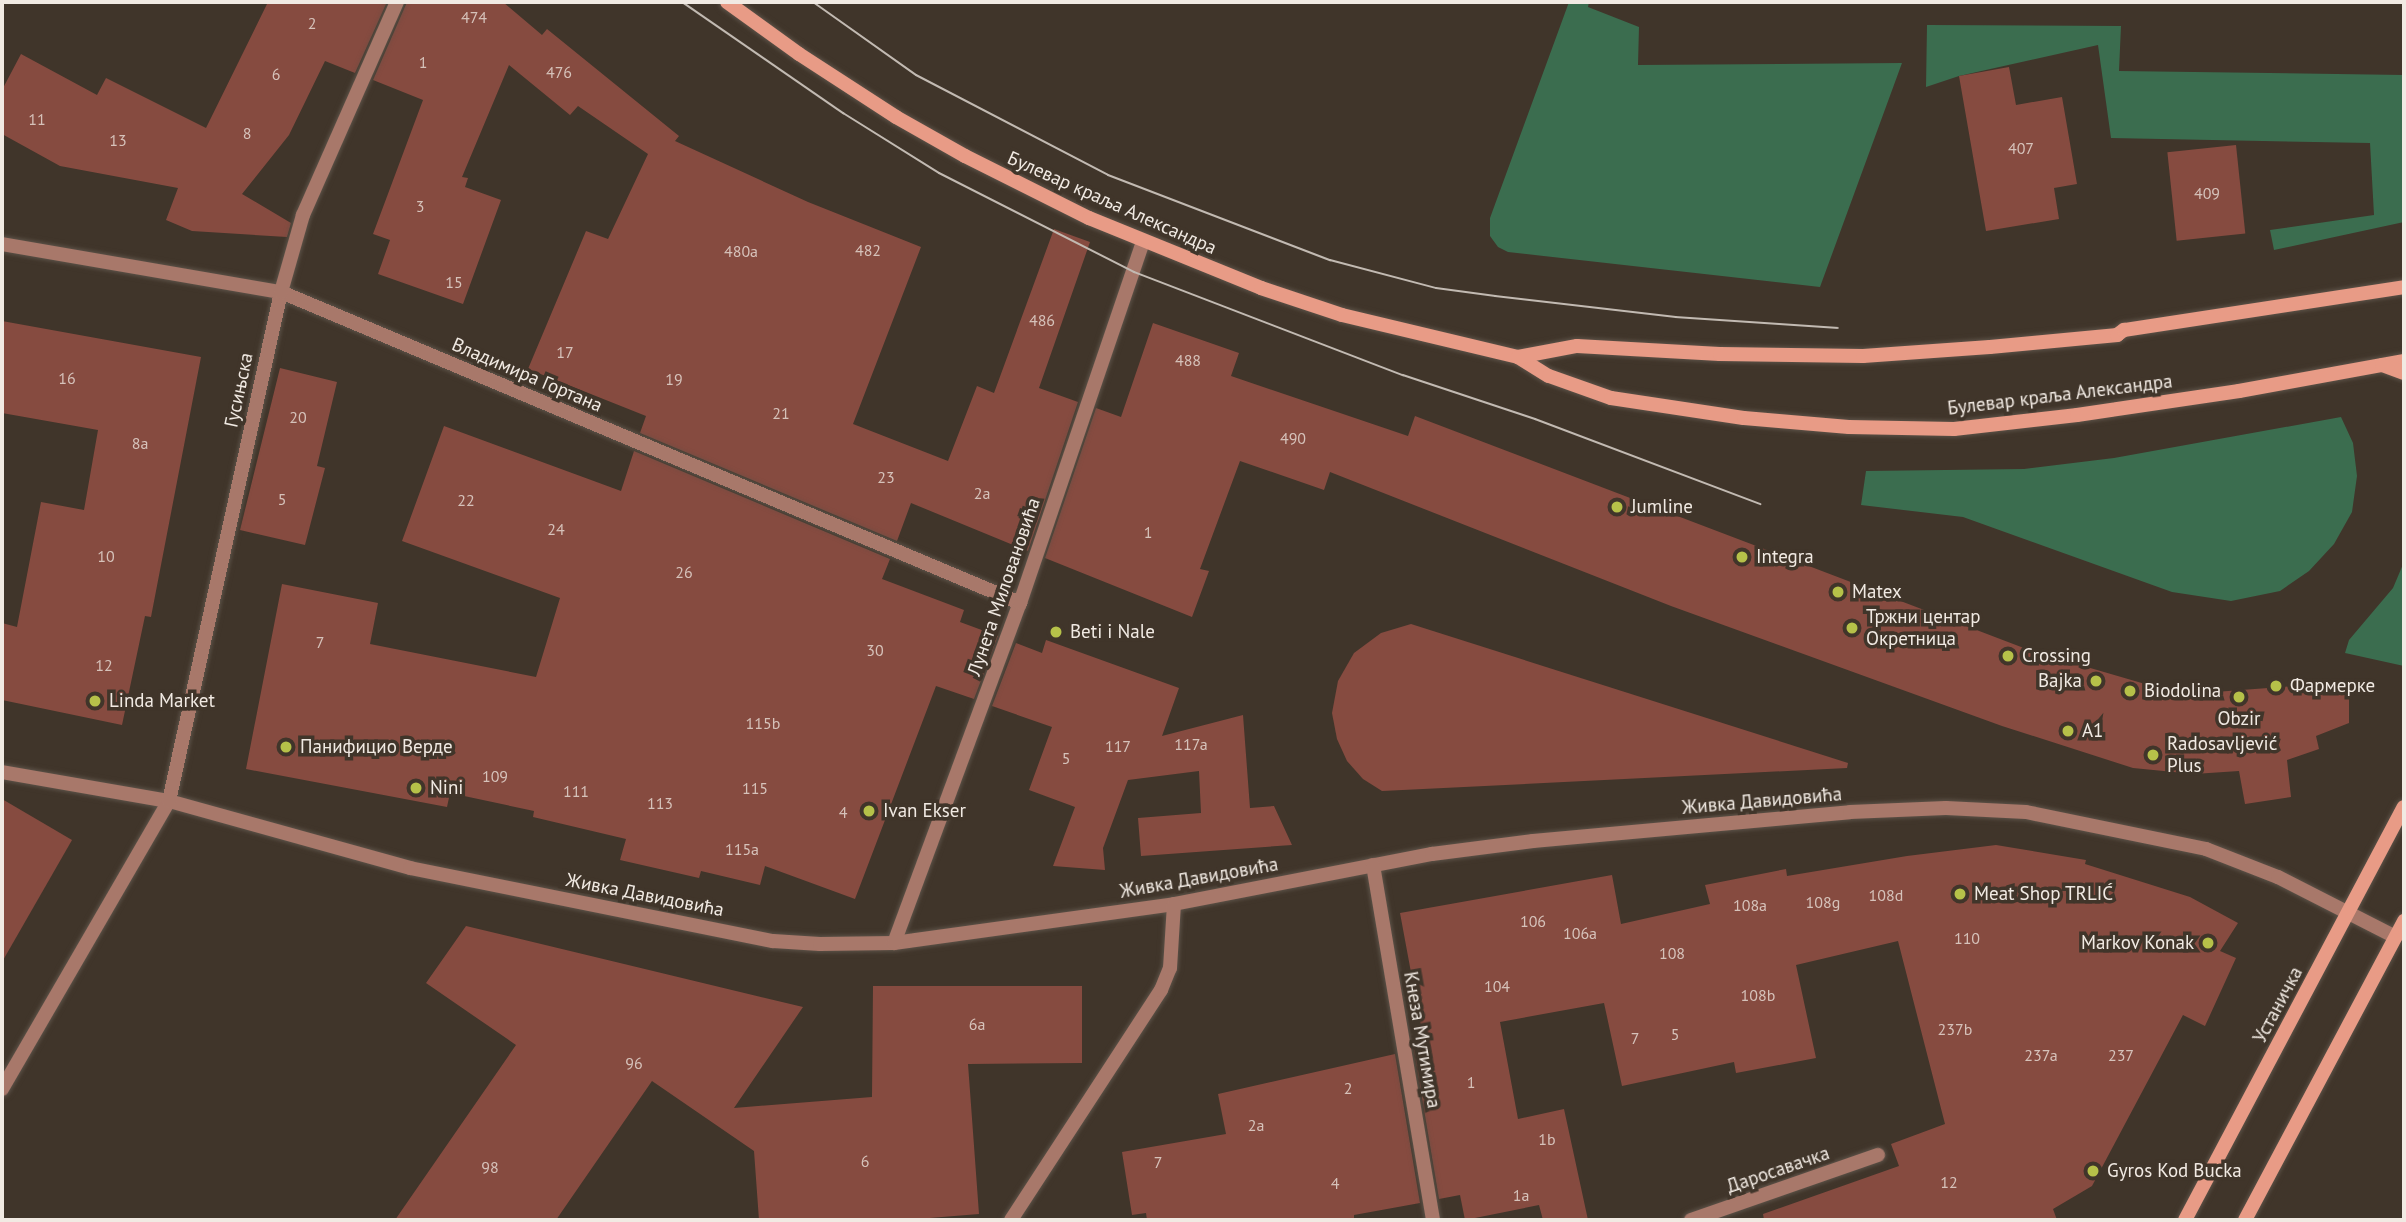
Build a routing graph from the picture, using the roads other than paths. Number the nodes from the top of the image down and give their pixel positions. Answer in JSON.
{"nodes":[{"id":1,"x":397,"y":2,"type":"edge"},
{"id":2,"x":727,"y":2,"type":"edge"},
{"id":3,"x":1143,"y":242,"type":"junction"},
{"id":4,"x":2,"y":244,"type":"edge"},
{"id":5,"x":2404,"y":287,"type":"edge"},
{"id":6,"x":281,"y":292,"type":"junction"},
{"id":7,"x":1518,"y":357,"type":"junction"},
{"id":8,"x":2404,"y":361,"type":"edge"},
{"id":9,"x":2381,"y":365,"type":"junction"},
{"id":10,"x":2404,"y":373,"type":"edge"},
{"id":11,"x":1020,"y":603,"type":"junction"},
{"id":12,"x":2,"y":772,"type":"edge"},
{"id":13,"x":169,"y":802,"type":"junction"},
{"id":14,"x":2404,"y":807,"type":"edge"},
{"id":15,"x":1373,"y":865,"type":"junction"},
{"id":16,"x":1174,"y":904,"type":"junction"},
{"id":17,"x":2348,"y":912,"type":"junction"},
{"id":18,"x":2404,"y":921,"type":"edge"},
{"id":19,"x":2396,"y":937,"type":"junction"},
{"id":20,"x":894,"y":943,"type":"junction"},
{"id":21,"x":2,"y":1089,"type":"edge"},
{"id":22,"x":1878,"y":1155,"type":"dead end"},
{"id":23,"x":1011,"y":1220,"type":"edge"},
{"id":24,"x":1433,"y":1220,"type":"edge"},
{"id":25,"x":1691,"y":1220,"type":"edge"},
{"id":26,"x":2185,"y":1220,"type":"edge"},
{"id":27,"x":2245,"y":1220,"type":"edge"}],
"edges":[{"from":1,"to":6,"type":"street","name":"Гусињска"},
{"from":2,"to":3,"type":"main road","name":"Булевар краља Александра"},
{"from":3,"to":7,"type":"main road","name":"Булевар краља Александра"},
{"from":3,"to":11,"type":"street","name":"Лунета Миловановића"},
{"from":4,"to":6,"type":"street","name":"Владимира Гортана"},
{"from":5,"to":7,"type":"main road","name":"Булевар краља Александра"},
{"from":6,"to":11,"type":"street","name":"Владимира Гортана"},
{"from":6,"to":13,"type":"street","name":"Гусињска"},
{"from":7,"to":9,"type":"main road","name":"Булевар краља Александра"},
{"from":8,"to":9,"type":"main road","name":"Булевар краља Александра"},
{"from":9,"to":10,"type":"main road"},
{"from":11,"to":20,"type":"street","name":"Лунета Миловановића"},
{"from":12,"to":13,"type":"street","name":"Живка Давидовића"},
{"from":13,"to":20,"type":"street","name":"Живка Давидовића"},
{"from":13,"to":21,"type":"street","name":"Гусињска"},
{"from":14,"to":17,"type":"main road","name":"Устаничка"},
{"from":15,"to":16,"type":"street","name":"Живка Давидовића"},
{"from":15,"to":17,"type":"street","name":"Живка Давидовића"},
{"from":15,"to":24,"type":"street","name":"Кнеза Мутимира"},
{"from":16,"to":20,"type":"street","name":"Живка Давидовића"},
{"from":16,"to":23,"type":"street"},
{"from":17,"to":19,"type":"street","name":"Живка Давидовића"},
{"from":17,"to":26,"type":"main road","name":"Устаничка"},
{"from":18,"to":19,"type":"main road"},
{"from":19,"to":27,"type":"main road"},
{"from":22,"to":25,"type":"street","name":"Даросавачка"}]}
